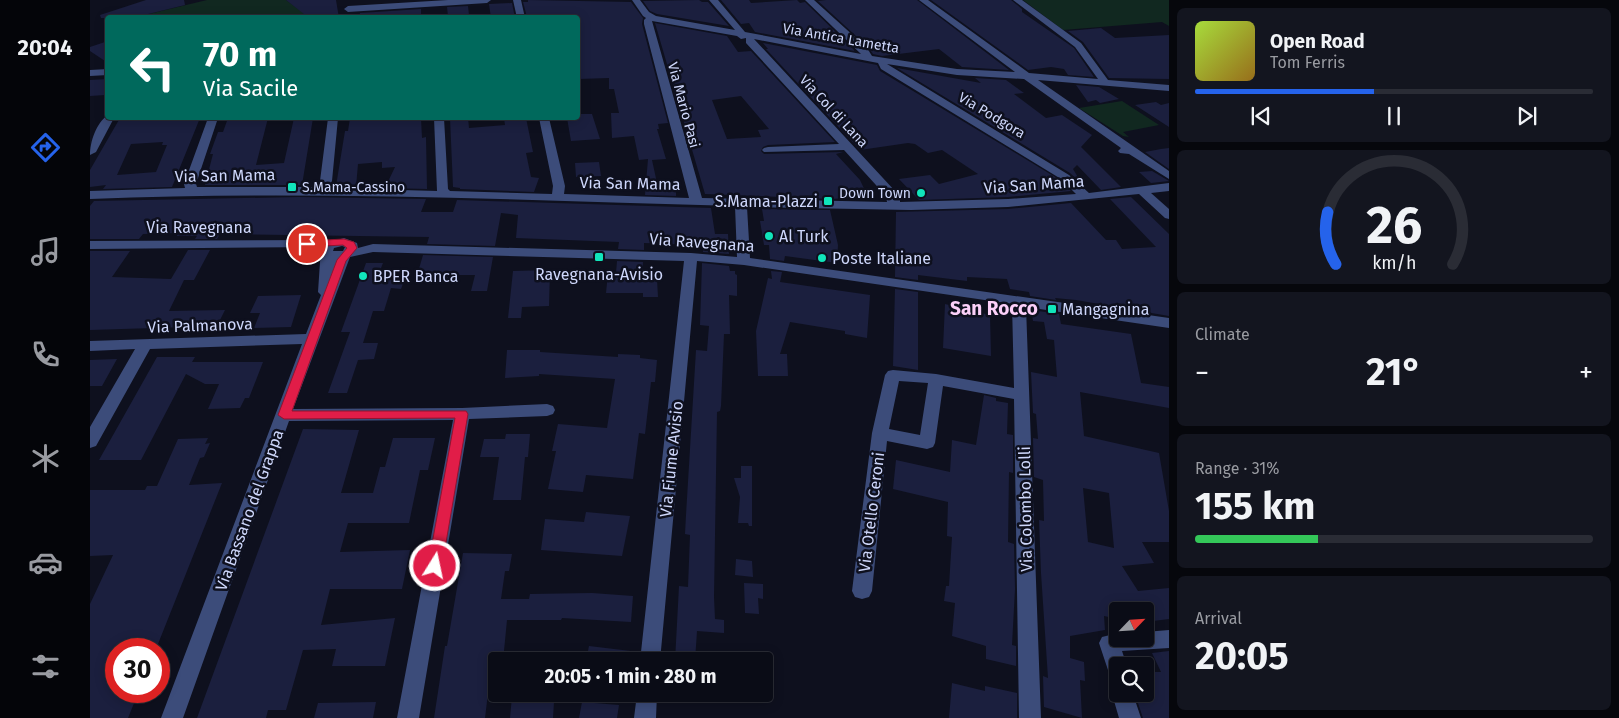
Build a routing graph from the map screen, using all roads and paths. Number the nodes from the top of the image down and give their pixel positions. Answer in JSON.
{"nodes":[{"id":1,"x":487,"y":0,"type":"edge"},
{"id":2,"x":517,"y":0,"type":"edge"},
{"id":3,"x":636,"y":0,"type":"edge"},
{"id":4,"x":712,"y":0,"type":"edge"},
{"id":5,"x":809,"y":0,"type":"edge"},
{"id":6,"x":923,"y":0,"type":"edge"},
{"id":7,"x":1017,"y":0,"type":"edge"},
{"id":8,"x":434,"y":2,"type":"edge"},
{"id":9,"x":348,"y":9,"type":"edge"},
{"id":10,"x":435,"y":15,"type":"edge"},
{"id":11,"x":520,"y":15,"type":"edge"},
{"id":12,"x":654,"y":18,"type":"junction"},
{"id":13,"x":745,"y":37,"type":"junction"},
{"id":14,"x":865,"y":58,"type":"junction"},
{"id":15,"x":884,"y":61,"type":"junction"},
{"id":16,"x":105,"y":72,"type":"edge"},
{"id":17,"x":90,"y":73,"type":"edge"},
{"id":18,"x":1026,"y":76,"type":"junction"},
{"id":19,"x":1104,"y":82,"type":"junction"},
{"id":20,"x":1169,"y":88,"type":"edge"},
{"id":21,"x":108,"y":120,"type":"edge"},
{"id":22,"x":212,"y":120,"type":"edge"},
{"id":23,"x":334,"y":120,"type":"edge"},
{"id":24,"x":439,"y":120,"type":"edge"},
{"id":25,"x":544,"y":120,"type":"edge"},
{"id":26,"x":847,"y":147,"type":"junction"},
{"id":27,"x":768,"y":150,"type":"dead end"},
{"id":28,"x":90,"y":152,"type":"edge"},
{"id":29,"x":1169,"y":176,"type":"edge"},
{"id":30,"x":1169,"y":187,"type":"edge"},
{"id":31,"x":192,"y":191,"type":"junction"},
{"id":32,"x":322,"y":191,"type":"junction"},
{"id":33,"x":1142,"y":191,"type":"junction"},
{"id":34,"x":445,"y":194,"type":"junction"},
{"id":35,"x":90,"y":195,"type":"edge"},
{"id":36,"x":1086,"y":197,"type":"junction"},
{"id":37,"x":555,"y":198,"type":"junction"},
{"id":38,"x":698,"y":201,"type":"junction"},
{"id":39,"x":741,"y":203,"type":"junction"},
{"id":40,"x":893,"y":205,"type":"junction"},
{"id":41,"x":1169,"y":215,"type":"edge"},
{"id":42,"x":90,"y":246,"type":"edge"},
{"id":43,"x":329,"y":250,"type":"junction"},
{"id":44,"x":346,"y":255,"type":"junction"},
{"id":45,"x":692,"y":257,"type":"junction"},
{"id":46,"x":744,"y":261,"type":"junction"},
{"id":47,"x":1020,"y":300,"type":"junction"},
{"id":48,"x":325,"y":301,"type":"junction"},
{"id":49,"x":1169,"y":323,"type":"edge"},
{"id":50,"x":311,"y":339,"type":"junction"},
{"id":51,"x":144,"y":344,"type":"junction"},
{"id":52,"x":90,"y":346,"type":"edge"},
{"id":53,"x":936,"y":379,"type":"junction"},
{"id":54,"x":1022,"y":395,"type":"junction"},
{"id":55,"x":548,"y":410,"type":"dead end"},
{"id":56,"x":462,"y":414,"type":"junction"},
{"id":57,"x":284,"y":415,"type":"junction"},
{"id":58,"x":880,"y":433,"type":"junction"},
{"id":59,"x":90,"y":442,"type":"edge"},
{"id":60,"x":862,"y":591,"type":"dead end"},
{"id":61,"x":1169,"y":639,"type":"edge"},
{"id":62,"x":651,"y":652,"type":"edge"},
{"id":63,"x":1113,"y":657,"type":"edge"},
{"id":64,"x":646,"y":702,"type":"edge"},
{"id":65,"x":1125,"y":702,"type":"edge"},
{"id":66,"x":172,"y":718,"type":"edge"},
{"id":67,"x":408,"y":718,"type":"edge"},
{"id":68,"x":645,"y":718,"type":"edge"},
{"id":69,"x":1030,"y":718,"type":"edge"},
{"id":70,"x":1130,"y":718,"type":"edge"}],
"edges":[{"from":1,"to":8,"type":"street"},
{"from":2,"to":11,"type":"street"},
{"from":3,"to":12,"type":"street"},
{"from":4,"to":13,"type":"street","name":"Via Col di Lana"},
{"from":5,"to":14,"type":"street"},
{"from":6,"to":18,"type":"street"},
{"from":7,"to":19,"type":"street"},
{"from":8,"to":9,"type":"street"},
{"from":8,"to":10,"type":"street"},
{"from":12,"to":13,"type":"street","name":"Via Antica Lametta"},
{"from":12,"to":38,"type":"street","name":"Via Mario Pasi"},
{"from":13,"to":14,"type":"street","name":"Via Antica Lametta"},
{"from":13,"to":26,"type":"street","name":"Via Col di Lana"},
{"from":14,"to":15,"type":"street","name":"Via Antica Lametta"},
{"from":15,"to":18,"type":"street","name":"Via Antica Lametta"},
{"from":15,"to":36,"type":"street","name":"Via Podgora"},
{"from":16,"to":17,"type":"street"},
{"from":18,"to":19,"type":"street","name":"Via Antica Lametta"},
{"from":18,"to":29,"type":"street"},
{"from":19,"to":20,"type":"street","name":"Via Antica Lametta"},
{"from":21,"to":28,"type":"street"},
{"from":22,"to":31,"type":"street"},
{"from":23,"to":32,"type":"street"},
{"from":24,"to":34,"type":"street"},
{"from":25,"to":37,"type":"street"},
{"from":26,"to":27,"type":"street"},
{"from":26,"to":40,"type":"street","name":"Via Col di Lana"},
{"from":30,"to":33,"type":"street","name":"Via San Mama"},
{"from":31,"to":32,"type":"street","name":"Via San Mama"},
{"from":31,"to":35,"type":"street","name":"Via San Mama"},
{"from":32,"to":34,"type":"street","name":"Via San Mama"},
{"from":33,"to":36,"type":"street","name":"Via San Mama"},
{"from":33,"to":41,"type":"street"},
{"from":34,"to":37,"type":"street","name":"Via San Mama"},
{"from":36,"to":40,"type":"street","name":"Via San Mama"},
{"from":37,"to":38,"type":"street","name":"Via San Mama"},
{"from":38,"to":39,"type":"street","name":"Via San Mama"},
{"from":39,"to":40,"type":"street","name":"Via San Mama"},
{"from":39,"to":46,"type":"street"},
{"from":42,"to":43,"type":"street","name":"Via Ravegnana"},
{"from":43,"to":44,"type":"street","name":"Via Ravegnana"},
{"from":43,"to":48,"type":"street","name":"Via Bassano del Grappa"},
{"from":44,"to":45,"type":"street","name":"Via Ravegnana"},
{"from":44,"to":48,"type":"street","name":"Via Bassano del Grappa"},
{"from":45,"to":46,"type":"street","name":"Via Ravegnana"},
{"from":45,"to":62,"type":"street","name":"Via Fiume Avisio"},
{"from":46,"to":47,"type":"street","name":"Via Ravegnana"},
{"from":47,"to":49,"type":"street","name":"Via Ravegnana"},
{"from":47,"to":54,"type":"street","name":"Via Colombo Lolli"},
{"from":48,"to":50,"type":"street","name":"Via Bassano del Grappa"},
{"from":50,"to":51,"type":"street","name":"Via Palmanova"},
{"from":50,"to":57,"type":"street","name":"Via Bassano del Grappa"},
{"from":51,"to":52,"type":"street","name":"Via Palmanova"},
{"from":51,"to":59,"type":"street"},
{"from":53,"to":54,"type":"street","name":"Via Otello Ceroni"},
{"from":53,"to":58,"type":"street","name":"Via Otello Ceroni"},
{"from":53,"to":58,"type":"street","name":"Via Otello Ceroni"},
{"from":54,"to":69,"type":"street","name":"Via Colombo Lolli"},
{"from":55,"to":56,"type":"street"},
{"from":56,"to":57,"type":"street"},
{"from":56,"to":67,"type":"street"},
{"from":57,"to":66,"type":"street","name":"Via Bassano del Grappa"},
{"from":58,"to":60,"type":"street","name":"Via Otello Ceroni"},
{"from":61,"to":63,"type":"street"},
{"from":64,"to":68,"type":"street"},
{"from":65,"to":70,"type":"street"}]}
